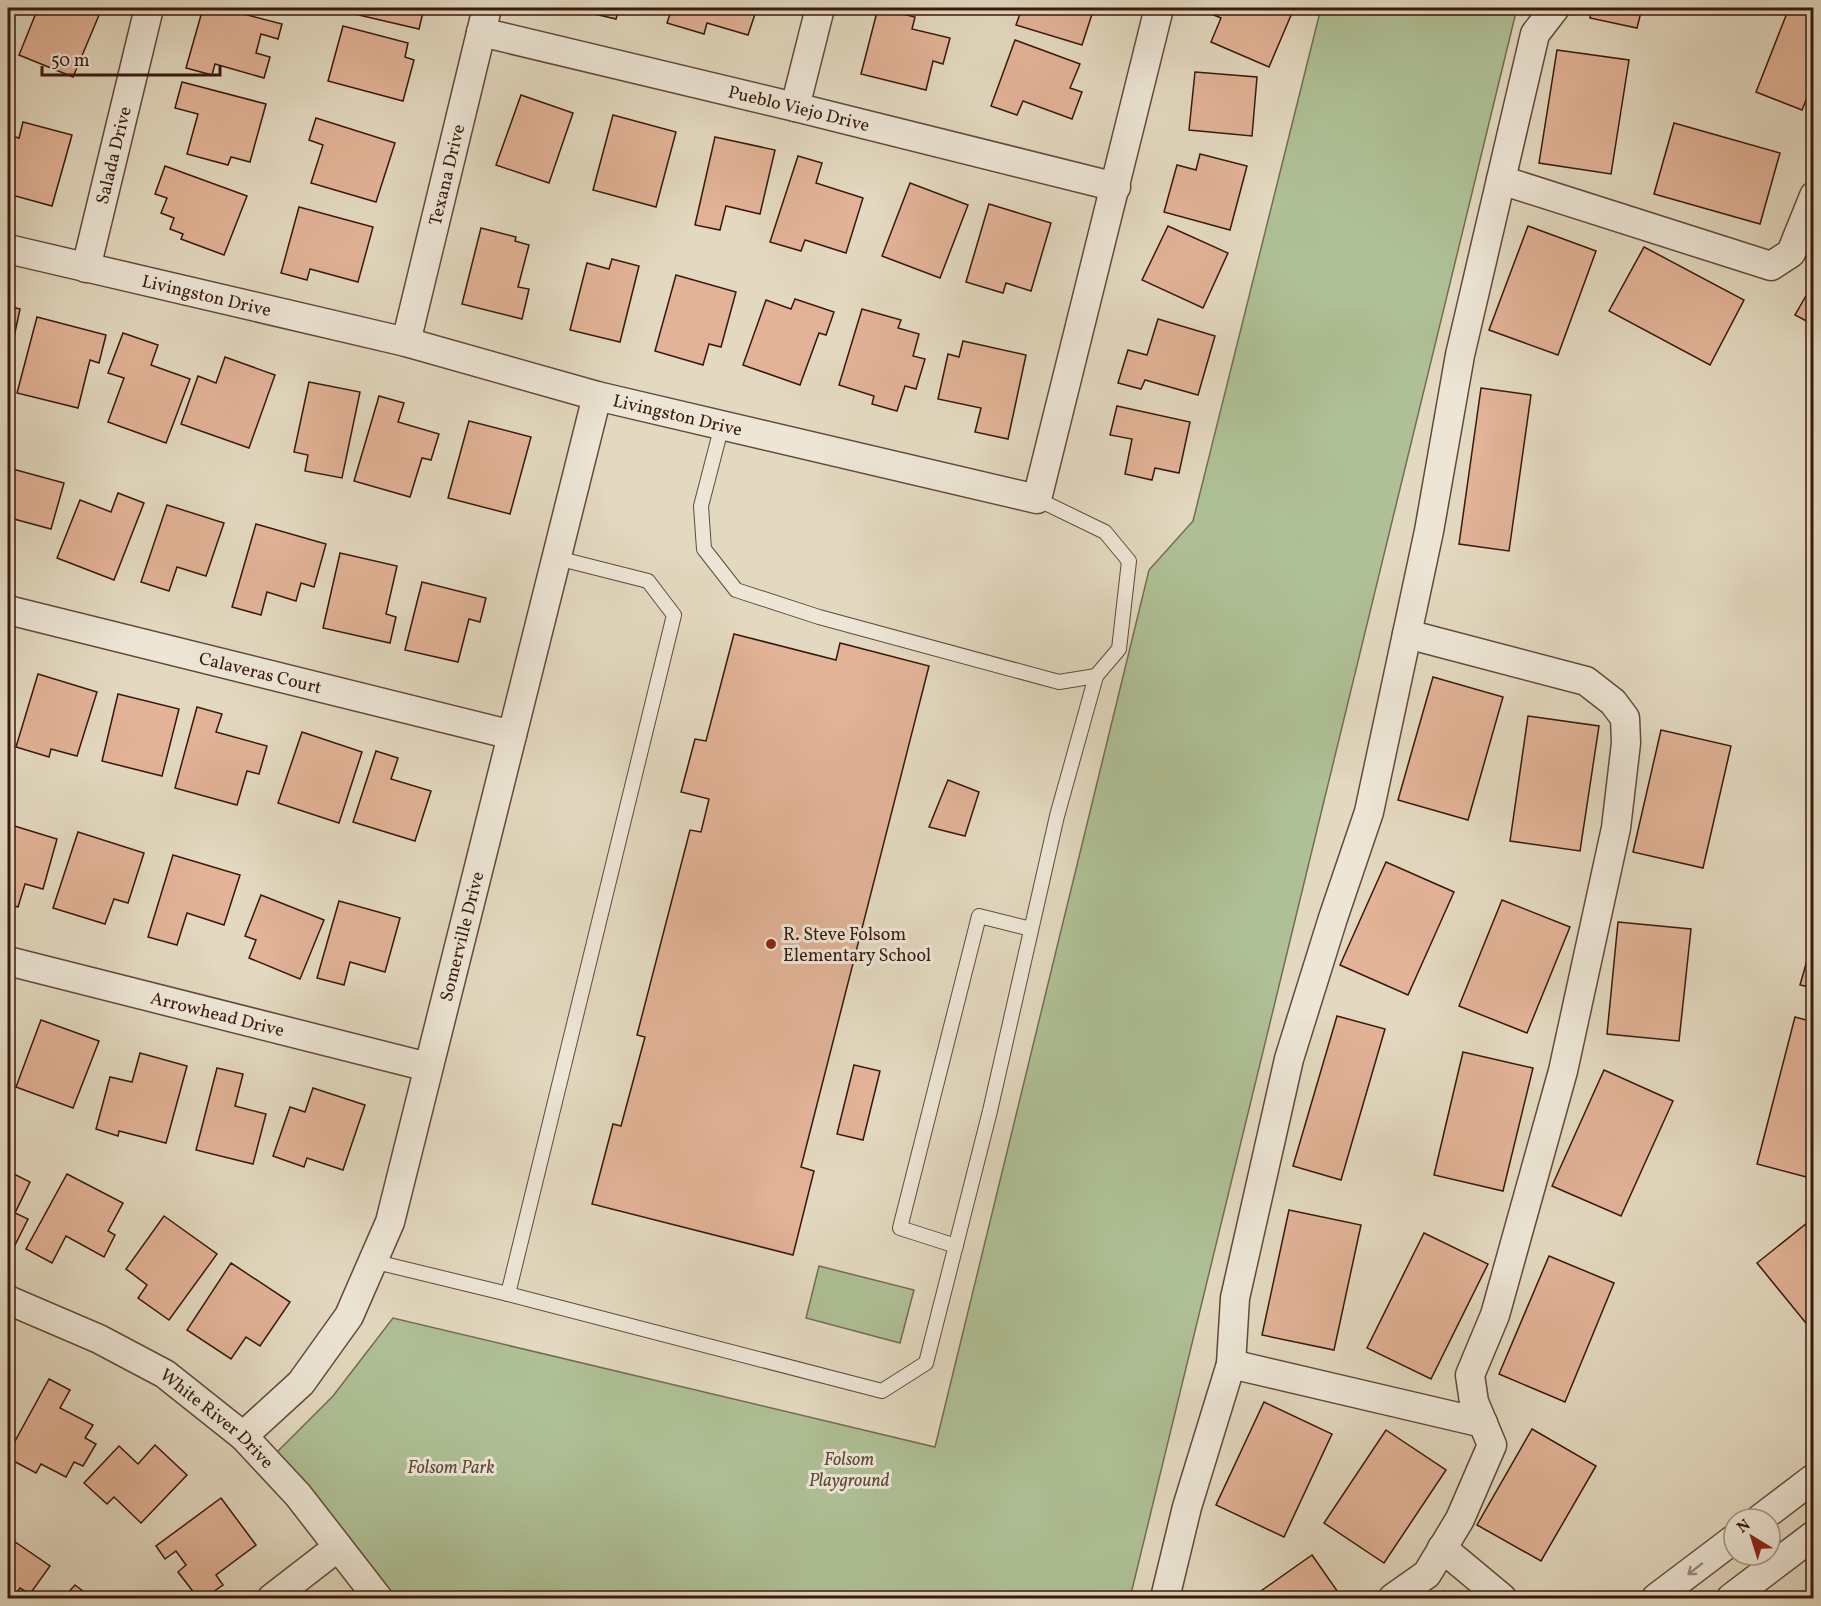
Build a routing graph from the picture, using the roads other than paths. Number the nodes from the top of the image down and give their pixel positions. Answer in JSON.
{"nodes":[{"id":1,"x":149,"y":8,"type":"edge"},
{"id":2,"x":820,"y":8,"type":"edge"},
{"id":3,"x":1159,"y":8,"type":"edge"},
{"id":4,"x":1555,"y":8,"type":"edge"},
{"id":5,"x":484,"y":20,"type":"edge"},
{"id":6,"x":795,"y":107,"type":"junction"},
{"id":7,"x":1501,"y":180,"type":"junction"},
{"id":8,"x":1116,"y":187,"type":"junction"},
{"id":9,"x":1814,"y":196,"type":"edge"},
{"id":10,"x":8,"y":249,"type":"edge"},
{"id":11,"x":86,"y":268,"type":"junction"},
{"id":12,"x":406,"y":342,"type":"junction"},
{"id":13,"x":597,"y":396,"type":"junction"},
{"id":14,"x":722,"y":425,"type":"junction"},
{"id":15,"x":1037,"y":499,"type":"junction"},
{"id":16,"x":557,"y":558,"type":"junction"},
{"id":17,"x":8,"y":610,"type":"edge"},
{"id":18,"x":1407,"y":634,"type":"junction"},
{"id":19,"x":1096,"y":676,"type":"junction"},
{"id":20,"x":512,"y":735,"type":"junction"},
{"id":21,"x":1031,"y":929,"type":"junction"},
{"id":22,"x":8,"y":961,"type":"edge"},
{"id":23,"x":428,"y":1067,"type":"junction"},
{"id":24,"x":956,"y":1246,"type":"junction"},
{"id":25,"x":372,"y":1261,"type":"junction"},
{"id":26,"x":508,"y":1294,"type":"junction"},
{"id":27,"x":8,"y":1300,"type":"edge"},
{"id":28,"x":1231,"y":1364,"type":"junction"},
{"id":29,"x":1483,"y":1423,"type":"junction"},
{"id":30,"x":243,"y":1436,"type":"junction"},
{"id":31,"x":1814,"y":1478,"type":"edge"},
{"id":32,"x":1776,"y":1507,"type":"edge"},
{"id":33,"x":1814,"y":1535,"type":"edge"},
{"id":34,"x":338,"y":1547,"type":"junction"},
{"id":35,"x":1442,"y":1548,"type":"junction"},
{"id":36,"x":1722,"y":1548,"type":"edge"},
{"id":37,"x":272,"y":1599,"type":"edge"},
{"id":38,"x":378,"y":1599,"type":"edge"},
{"id":39,"x":1165,"y":1599,"type":"edge"},
{"id":40,"x":1393,"y":1599,"type":"edge"},
{"id":41,"x":1502,"y":1599,"type":"edge"},
{"id":42,"x":1656,"y":1599,"type":"edge"},
{"id":43,"x":1731,"y":1599,"type":"edge"}],
"edges":[{"from":1,"to":11,"type":"street","name":"Salada Drive"},
{"from":2,"to":6,"type":"street"},
{"from":3,"to":8,"type":"street"},
{"from":4,"to":7,"type":"street"},
{"from":5,"to":6,"type":"street","name":"Pueblo Viejo Drive"},
{"from":5,"to":12,"type":"street","name":"Texana Drive"},
{"from":6,"to":8,"type":"street","name":"Pueblo Viejo Drive"},
{"from":7,"to":9,"type":"street"},
{"from":7,"to":18,"type":"street"},
{"from":8,"to":15,"type":"street"},
{"from":10,"to":11,"type":"street","name":"Livingston Drive"},
{"from":11,"to":12,"type":"street","name":"Livingston Drive"},
{"from":12,"to":13,"type":"street","name":"Livingston Drive"},
{"from":13,"to":14,"type":"street","name":"Livingston Drive"},
{"from":13,"to":16,"type":"street","name":"Somerville Drive"},
{"from":14,"to":15,"type":"street","name":"Livingston Drive"},
{"from":14,"to":19,"type":"lane"},
{"from":15,"to":19,"type":"lane"},
{"from":16,"to":20,"type":"street","name":"Somerville Drive"},
{"from":16,"to":26,"type":"lane"},
{"from":17,"to":20,"type":"street","name":"Calaveras Court"},
{"from":18,"to":28,"type":"street"},
{"from":18,"to":29,"type":"street"},
{"from":19,"to":21,"type":"lane"},
{"from":20,"to":23,"type":"street","name":"Somerville Drive"},
{"from":21,"to":24,"type":"lane"},
{"from":21,"to":24,"type":"lane"},
{"from":22,"to":23,"type":"street","name":"Arrowhead Drive"},
{"from":23,"to":25,"type":"street","name":"Somerville Drive"},
{"from":24,"to":26,"type":"lane"},
{"from":25,"to":26,"type":"lane"},
{"from":25,"to":30,"type":"street","name":"Somerville Drive"},
{"from":27,"to":30,"type":"street","name":"White River Drive"},
{"from":28,"to":29,"type":"street"},
{"from":28,"to":39,"type":"street"},
{"from":29,"to":35,"type":"street"},
{"from":30,"to":34,"type":"street","name":"White River Drive"},
{"from":31,"to":32,"type":"street"},
{"from":33,"to":43,"type":"street"},
{"from":34,"to":37,"type":"street"},
{"from":34,"to":38,"type":"street","name":"White River Drive"},
{"from":35,"to":40,"type":"street"},
{"from":35,"to":41,"type":"street"},
{"from":36,"to":42,"type":"street","one_way":true}]}
